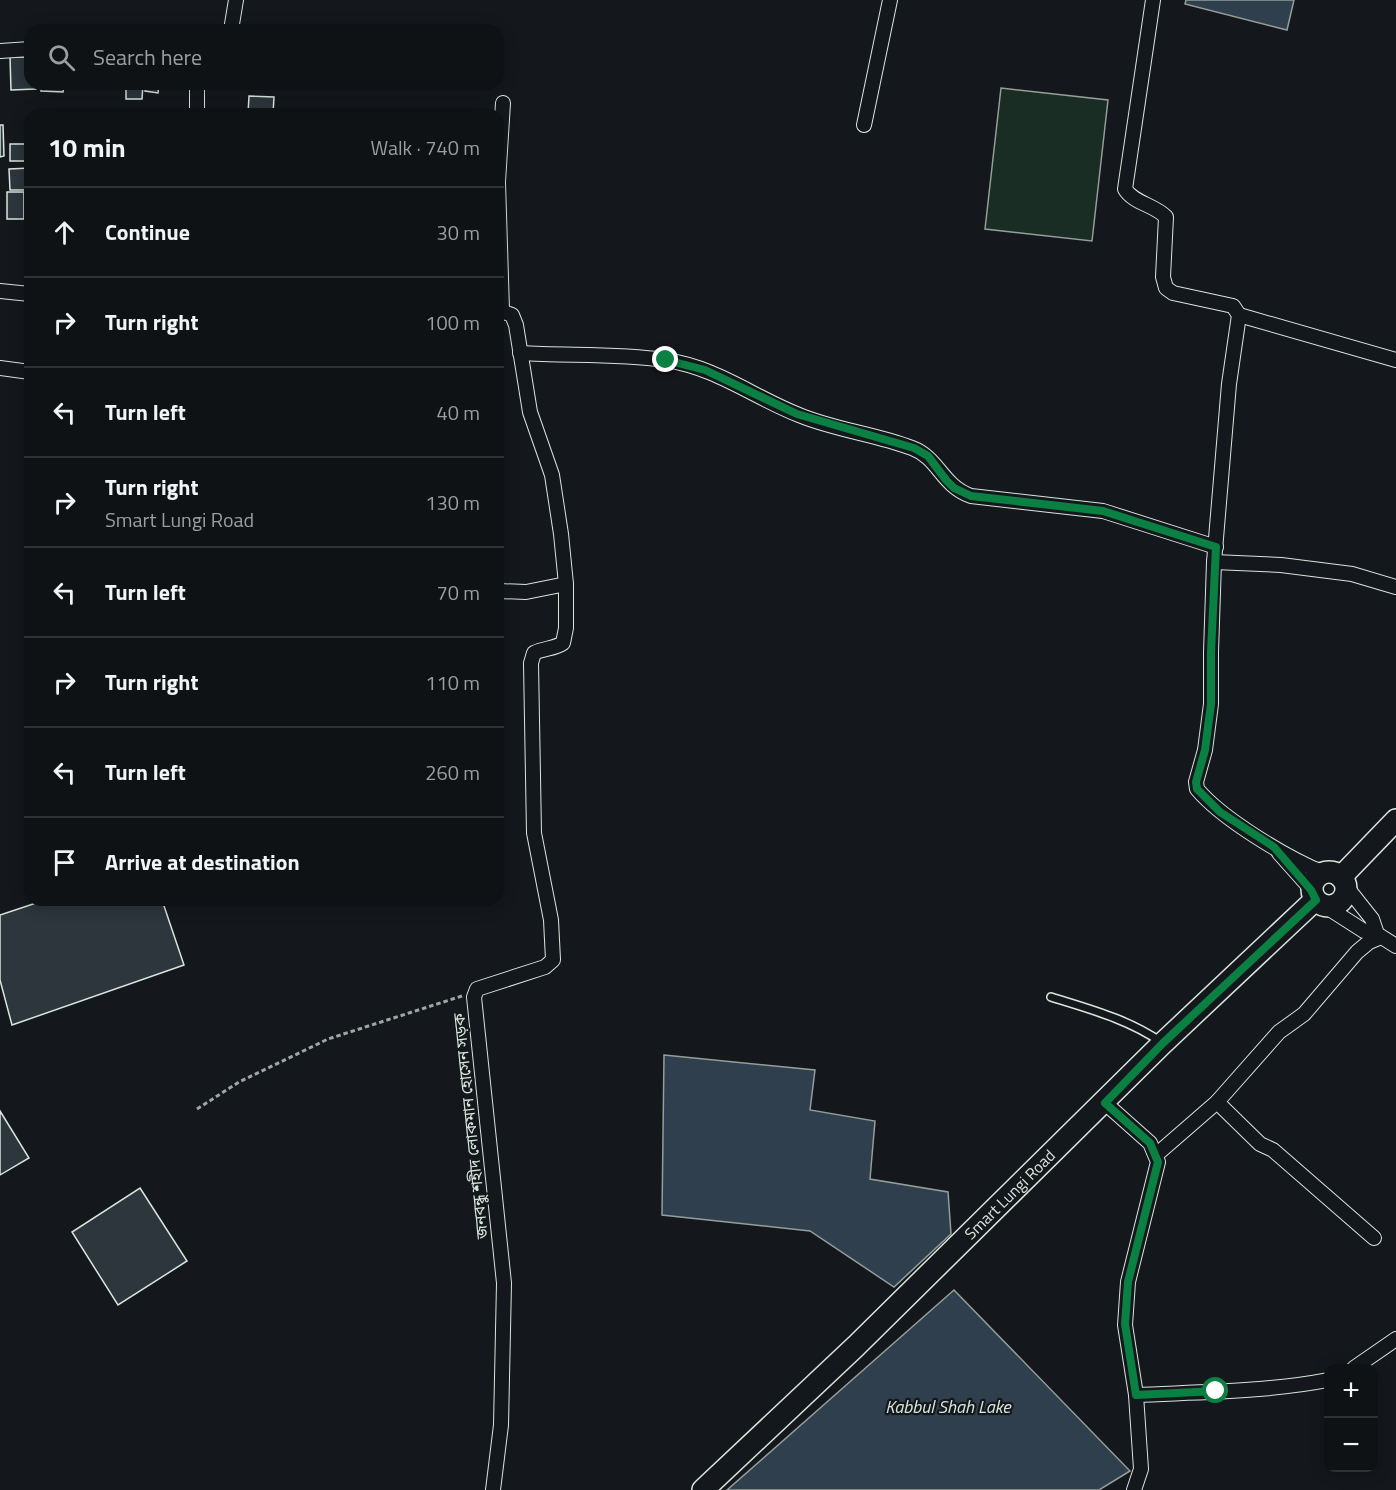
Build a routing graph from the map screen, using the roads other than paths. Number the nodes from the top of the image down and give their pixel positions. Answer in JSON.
{"nodes":[{"id":1,"x":236,"y":0,"type":"edge"},
{"id":2,"x":890,"y":0,"type":"edge"},
{"id":3,"x":1153,"y":0,"type":"edge"},
{"id":4,"x":232,"y":24,"type":"edge"},
{"id":5,"x":24,"y":49,"type":"edge"},
{"id":6,"x":0,"y":51,"type":"edge"},
{"id":7,"x":197,"y":90,"type":"edge"},
{"id":8,"x":502,"y":103,"type":"dead end"},
{"id":9,"x":197,"y":108,"type":"edge"},
{"id":10,"x":502,"y":108,"type":"edge"},
{"id":11,"x":864,"y":124,"type":"dead end"},
{"id":12,"x":0,"y":291,"type":"edge"},
{"id":13,"x":24,"y":293,"type":"edge"},
{"id":14,"x":504,"y":312,"type":"edge"},
{"id":15,"x":1239,"y":315,"type":"junction"},
{"id":16,"x":520,"y":353,"type":"junction"},
{"id":17,"x":1396,"y":360,"type":"edge"},
{"id":18,"x":0,"y":368,"type":"edge"},
{"id":19,"x":24,"y":371,"type":"edge"},
{"id":20,"x":1216,"y":547,"type":"junction"},
{"id":21,"x":1214,"y":562,"type":"junction"},
{"id":22,"x":566,"y":584,"type":"junction"},
{"id":23,"x":1396,"y":587,"type":"edge"},
{"id":24,"x":504,"y":591,"type":"edge"},
{"id":25,"x":1396,"y":820,"type":"edge"},
{"id":26,"x":1274,"y":847,"type":"junction"},
{"id":27,"x":1327,"y":888,"type":"junction"},
{"id":28,"x":1379,"y":935,"type":"junction"},
{"id":29,"x":1396,"y":946,"type":"edge"},
{"id":30,"x":1051,"y":997,"type":"dead end"},
{"id":31,"x":1163,"y":1043,"type":"junction"},
{"id":32,"x":1217,"y":1102,"type":"junction"},
{"id":33,"x":1105,"y":1103,"type":"junction"},
{"id":34,"x":1156,"y":1155,"type":"junction"},
{"id":35,"x":1374,"y":1238,"type":"dead end"},
{"id":36,"x":1396,"y":1339,"type":"edge"},
{"id":37,"x":1360,"y":1364,"type":"edge"},
{"id":38,"x":1324,"y":1381,"type":"edge"},
{"id":39,"x":1136,"y":1395,"type":"junction"},
{"id":40,"x":493,"y":1490,"type":"edge"},
{"id":41,"x":703,"y":1490,"type":"edge"},
{"id":42,"x":1134,"y":1490,"type":"edge"}],
"edges":[{"from":1,"to":4,"type":"street"},
{"from":2,"to":11,"type":"street"},
{"from":3,"to":15,"type":"street"},
{"from":5,"to":6,"type":"street"},
{"from":7,"to":9,"type":"street"},
{"from":8,"to":10,"type":"street"},
{"from":12,"to":13,"type":"street"},
{"from":14,"to":16,"type":"street","name":"জনবন্ধু শহীদ লোকমান হোসেন সড়ক"},
{"from":15,"to":17,"type":"street"},
{"from":15,"to":20,"type":"street"},
{"from":16,"to":20,"type":"street"},
{"from":16,"to":22,"type":"street","name":"জনবন্ধু শহীদ লোকমান হোসেন সড়ক"},
{"from":18,"to":19,"type":"street"},
{"from":20,"to":21,"type":"street"},
{"from":21,"to":23,"type":"street"},
{"from":21,"to":26,"type":"street"},
{"from":22,"to":24,"type":"street"},
{"from":22,"to":40,"type":"street","name":"জনবন্ধু শহীদ লোকমান হোসেন সড়ক"},
{"from":25,"to":27,"type":"main road","name":"Smart Lungi Road"},
{"from":26,"to":27,"type":"street"},
{"from":26,"to":27,"type":"street"},
{"from":27,"to":28,"type":"street"},
{"from":27,"to":28,"type":"street"},
{"from":27,"to":31,"type":"main road","name":"Smart Lungi Road"},
{"from":28,"to":29,"type":"street"},
{"from":28,"to":32,"type":"street"},
{"from":30,"to":31,"type":"lane"},
{"from":31,"to":33,"type":"main road","name":"Smart Lungi Road"},
{"from":32,"to":34,"type":"street"},
{"from":32,"to":35,"type":"street"},
{"from":33,"to":34,"type":"street"},
{"from":33,"to":41,"type":"main road","name":"Smart Lungi Road"},
{"from":34,"to":39,"type":"street"},
{"from":36,"to":37,"type":"street"},
{"from":38,"to":39,"type":"street"},
{"from":39,"to":42,"type":"street"}]}
